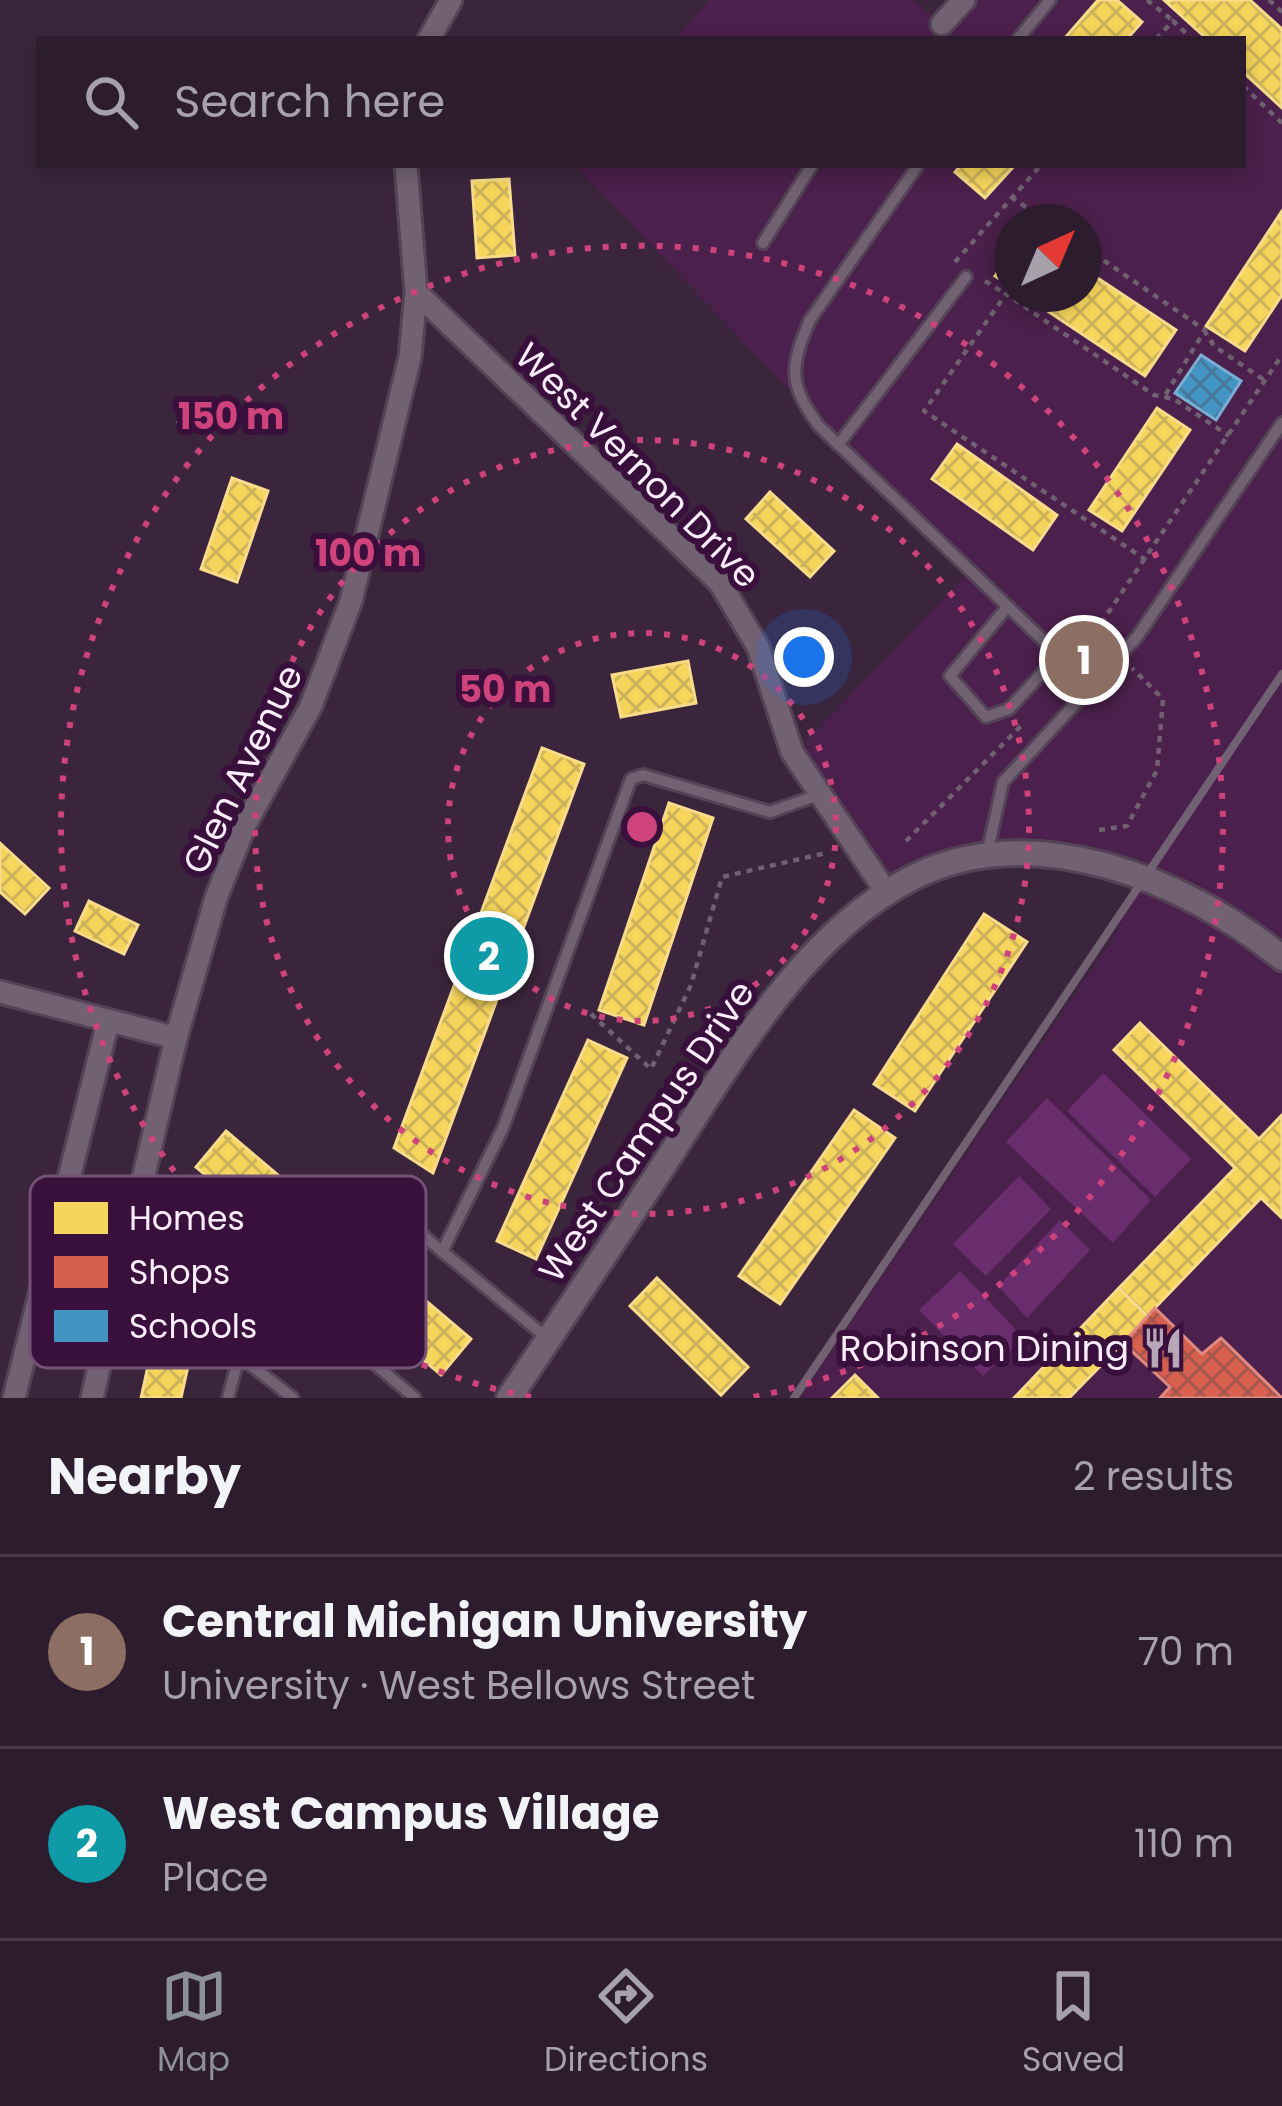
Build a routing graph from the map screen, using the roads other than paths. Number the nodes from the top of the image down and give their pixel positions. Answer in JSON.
{"nodes":[{"id":1,"x":451,"y":0,"type":"edge"},
{"id":2,"x":964,"y":0,"type":"edge"},
{"id":3,"x":1051,"y":0,"type":"edge"},
{"id":4,"x":942,"y":24,"type":"dead end"},
{"id":5,"x":431,"y":36,"type":"edge"},
{"id":6,"x":1021,"y":36,"type":"edge"},
{"id":7,"x":406,"y":168,"type":"edge"},
{"id":8,"x":810,"y":168,"type":"edge"},
{"id":9,"x":916,"y":168,"type":"edge"},
{"id":10,"x":763,"y":243,"type":"dead end"},
{"id":11,"x":966,"y":278,"type":"dead end"},
{"id":12,"x":416,"y":292,"type":"junction"},
{"id":13,"x":1282,"y":423,"type":"edge"},
{"id":14,"x":838,"y":445,"type":"junction"},
{"id":15,"x":1008,"y":606,"type":"junction"},
{"id":16,"x":1059,"y":656,"type":"junction"},
{"id":17,"x":1091,"y":686,"type":"junction"},
{"id":18,"x":818,"y":795,"type":"junction"},
{"id":19,"x":986,"y":857,"type":"junction"},
{"id":20,"x":887,"y":893,"type":"junction"},
{"id":21,"x":1282,"y":958,"type":"edge"},
{"id":22,"x":0,"y":992,"type":"edge"},
{"id":23,"x":107,"y":1022,"type":"junction"},
{"id":24,"x":176,"y":1039,"type":"junction"},
{"id":25,"x":69,"y":1176,"type":"edge"},
{"id":26,"x":142,"y":1176,"type":"edge"},
{"id":27,"x":426,"y":1239,"type":"edge"},
{"id":28,"x":442,"y":1252,"type":"junction"},
{"id":29,"x":30,"y":1333,"type":"edge"},
{"id":30,"x":548,"y":1340,"type":"junction"},
{"id":31,"x":99,"y":1368,"type":"edge"},
{"id":32,"x":236,"y":1368,"type":"edge"},
{"id":33,"x":254,"y":1368,"type":"edge"},
{"id":34,"x":380,"y":1368,"type":"edge"},
{"id":35,"x":14,"y":1398,"type":"edge"},
{"id":36,"x":92,"y":1398,"type":"edge"},
{"id":37,"x":228,"y":1398,"type":"edge"},
{"id":38,"x":293,"y":1398,"type":"edge"},
{"id":39,"x":415,"y":1398,"type":"edge"},
{"id":40,"x":509,"y":1398,"type":"edge"}],
"edges":[{"from":1,"to":5,"type":"street"},
{"from":2,"to":4,"type":"street"},
{"from":3,"to":6,"type":"lane"},
{"from":7,"to":12,"type":"street","name":"Glen Avenue"},
{"from":8,"to":10,"type":"lane"},
{"from":9,"to":14,"type":"lane"},
{"from":11,"to":14,"type":"lane"},
{"from":12,"to":18,"type":"street","name":"West Vernon Drive"},
{"from":12,"to":24,"type":"street","name":"Glen Avenue"},
{"from":13,"to":17,"type":"lane"},
{"from":14,"to":15,"type":"lane"},
{"from":15,"to":16,"type":"lane"},
{"from":15,"to":16,"type":"lane"},
{"from":16,"to":17,"type":"lane"},
{"from":17,"to":19,"type":"lane"},
{"from":18,"to":20,"type":"street","name":"West Vernon Drive"},
{"from":18,"to":28,"type":"lane"},
{"from":19,"to":20,"type":"street","name":"West Campus Drive"},
{"from":19,"to":21,"type":"street","name":"West Campus Drive"},
{"from":20,"to":30,"type":"street","name":"West Campus Drive"},
{"from":22,"to":23,"type":"street"},
{"from":23,"to":24,"type":"street"},
{"from":23,"to":25,"type":"street"},
{"from":24,"to":26,"type":"street","name":"Glen Avenue"},
{"from":27,"to":28,"type":"lane"},
{"from":28,"to":30,"type":"lane"},
{"from":29,"to":35,"type":"street"},
{"from":30,"to":40,"type":"street","name":"West Campus Drive"},
{"from":31,"to":36,"type":"street","name":"Glen Avenue"},
{"from":32,"to":37,"type":"lane"},
{"from":33,"to":38,"type":"lane"},
{"from":34,"to":39,"type":"lane"}]}
